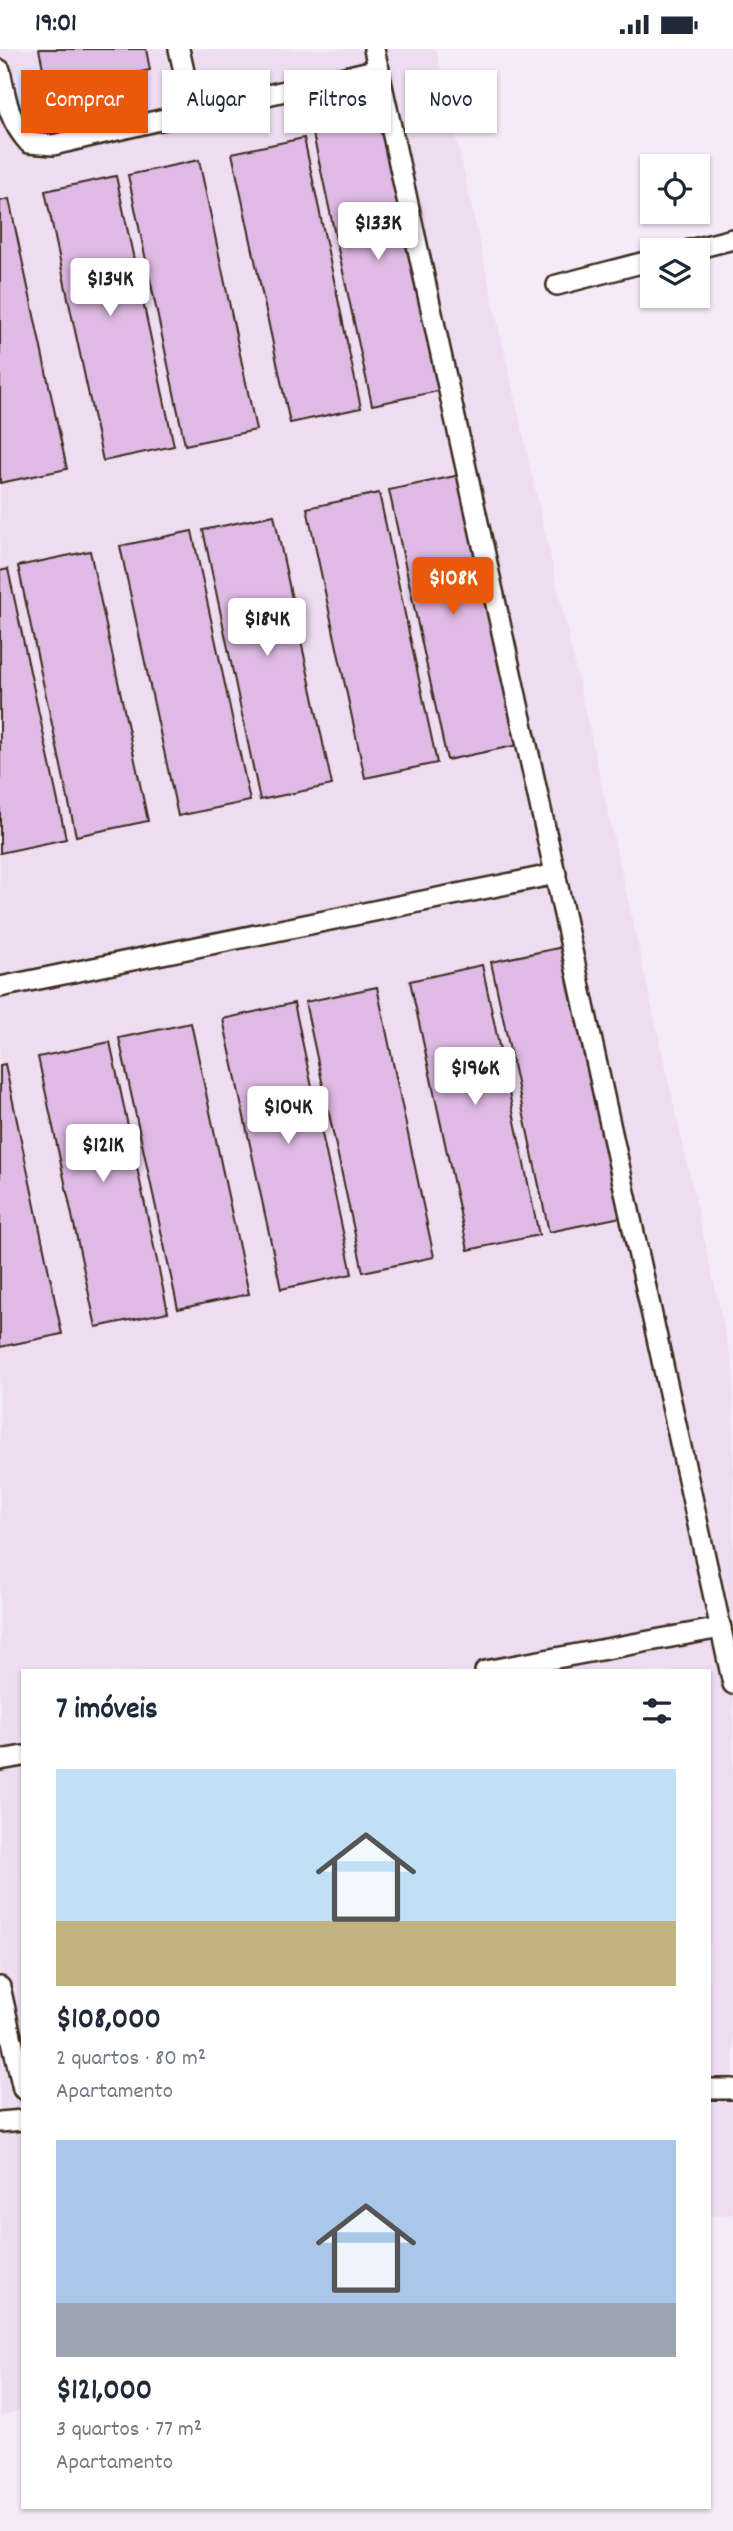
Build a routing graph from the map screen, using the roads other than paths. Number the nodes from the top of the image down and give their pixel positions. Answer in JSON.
{"nodes":[{"id":1,"x":179,"y":49,"type":"edge"},
{"id":2,"x":374,"y":49,"type":"edge"},
{"id":3,"x":379,"y":69,"type":"junction"},
{"id":4,"x":0,"y":70,"type":"edge"},
{"id":5,"x":184,"y":70,"type":"edge"},
{"id":6,"x":270,"y":94,"type":"edge"},
{"id":7,"x":162,"y":119,"type":"edge"},
{"id":8,"x":733,"y":239,"type":"edge"},
{"id":9,"x":710,"y":245,"type":"edge"},
{"id":10,"x":640,"y":263,"type":"edge"},
{"id":11,"x":557,"y":285,"type":"dead end"},
{"id":12,"x":556,"y":874,"type":"junction"},
{"id":13,"x":0,"y":987,"type":"edge"},
{"id":14,"x":721,"y":1628,"type":"junction"},
{"id":15,"x":496,"y":1669,"type":"edge"},
{"id":16,"x":733,"y":1684,"type":"edge"},
{"id":17,"x":21,"y":1756,"type":"edge"},
{"id":18,"x":0,"y":1760,"type":"edge"},
{"id":19,"x":0,"y":1987,"type":"edge"},
{"id":20,"x":21,"y":2080,"type":"edge"},
{"id":21,"x":711,"y":2089,"type":"edge"},
{"id":22,"x":733,"y":2089,"type":"edge"},
{"id":23,"x":21,"y":2120,"type":"edge"},
{"id":24,"x":0,"y":2122,"type":"edge"}],
"edges":[{"from":1,"to":5,"type":"lane"},
{"from":2,"to":3,"type":"lane"},
{"from":3,"to":6,"type":"lane"},
{"from":3,"to":12,"type":"lane"},
{"from":4,"to":7,"type":"lane"},
{"from":8,"to":9,"type":"lane"},
{"from":10,"to":11,"type":"lane"},
{"from":12,"to":13,"type":"lane"},
{"from":12,"to":14,"type":"lane"},
{"from":14,"to":15,"type":"lane"},
{"from":14,"to":16,"type":"lane"},
{"from":17,"to":18,"type":"lane"},
{"from":19,"to":20,"type":"lane"},
{"from":21,"to":22,"type":"lane"},
{"from":23,"to":24,"type":"lane"}]}
